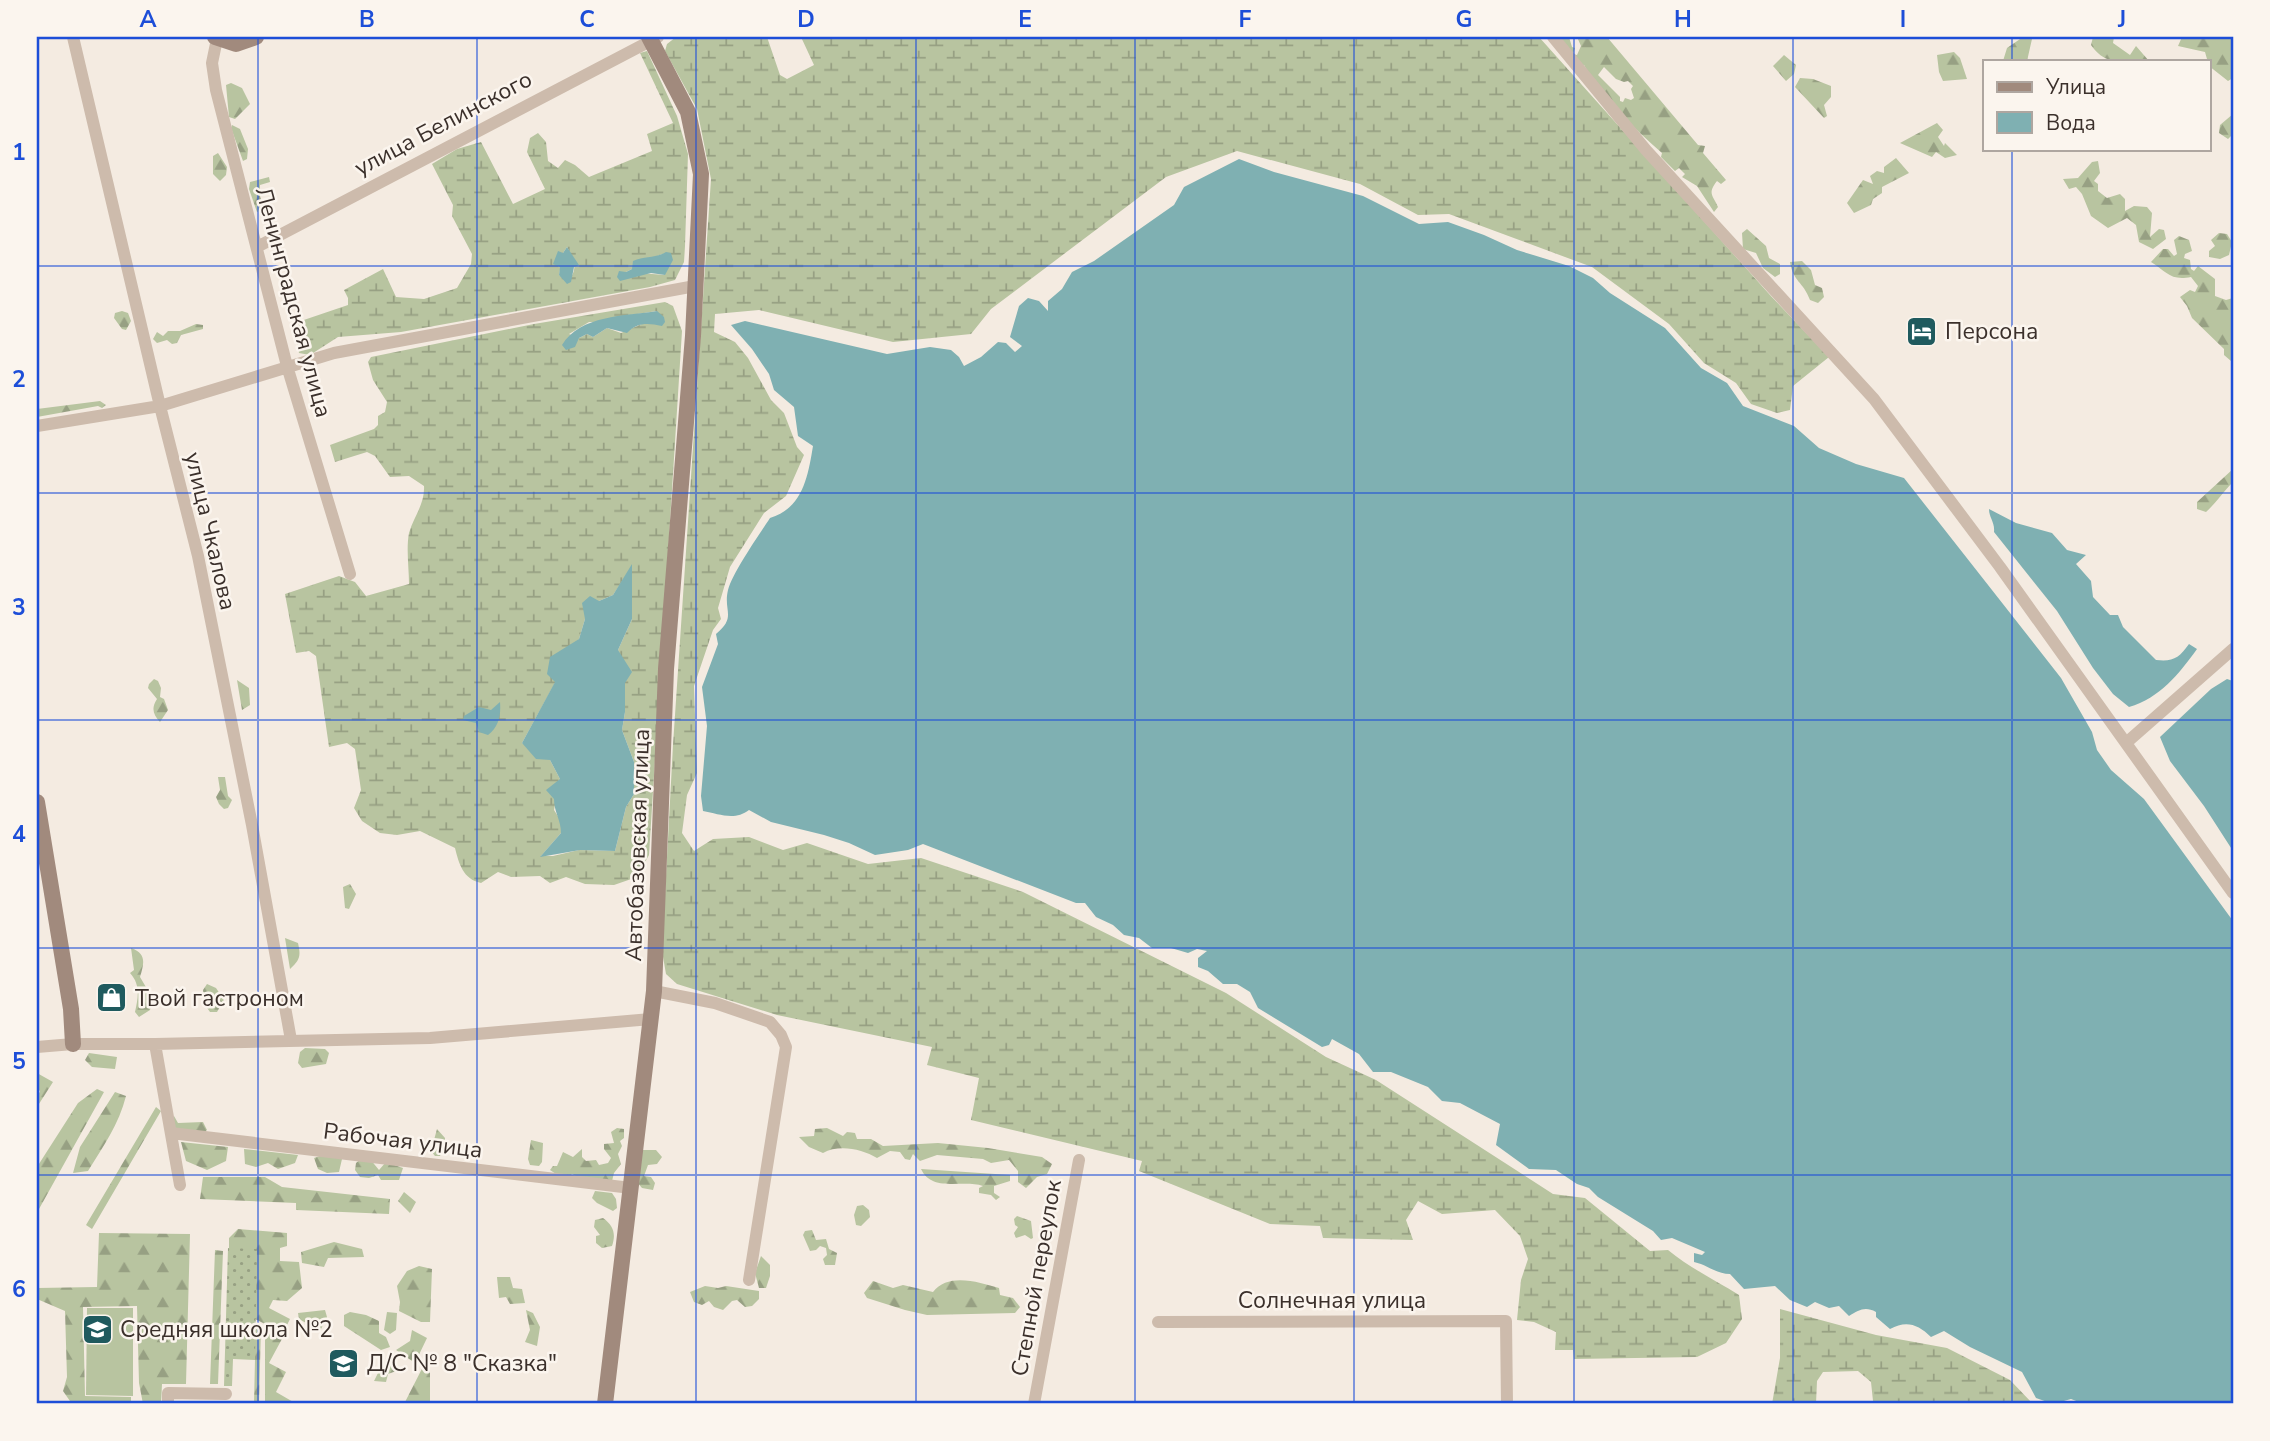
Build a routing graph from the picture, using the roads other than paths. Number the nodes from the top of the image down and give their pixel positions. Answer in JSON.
{"nodes":[{"id":1,"x":72,"y":37,"type":"edge"},
{"id":2,"x":256,"y":37,"type":"edge"},
{"id":3,"x":1553,"y":37,"type":"edge"},
{"id":4,"x":216,"y":38,"type":"edge"},
{"id":5,"x":653,"y":38,"type":"edge"},
{"id":6,"x":257,"y":247,"type":"junction"},
{"id":7,"x":695,"y":286,"type":"junction"},
{"id":8,"x":287,"y":366,"type":"junction"},
{"id":9,"x":160,"y":406,"type":"junction"},
{"id":10,"x":37,"y":426,"type":"edge"},
{"id":11,"x":350,"y":574,"type":"dead end"},
{"id":12,"x":2233,"y":649,"type":"edge"},
{"id":13,"x":2126,"y":743,"type":"junction"},
{"id":14,"x":37,"y":802,"type":"edge"},
{"id":15,"x":2233,"y":893,"type":"edge"},
{"id":16,"x":654,"y":991,"type":"junction"},
{"id":17,"x":652,"y":1019,"type":"junction"},
{"id":18,"x":291,"y":1040,"type":"junction"},
{"id":19,"x":73,"y":1044,"type":"junction"},
{"id":20,"x":155,"y":1044,"type":"junction"},
{"id":21,"x":37,"y":1046,"type":"edge"},
{"id":22,"x":171,"y":1133,"type":"junction"},
{"id":23,"x":1079,"y":1160,"type":"dead end"},
{"id":24,"x":180,"y":1185,"type":"dead end"},
{"id":25,"x":631,"y":1188,"type":"junction"},
{"id":26,"x":750,"y":1280,"type":"dead end"},
{"id":27,"x":1158,"y":1322,"type":"dead end"},
{"id":28,"x":226,"y":1394,"type":"dead end"},
{"id":29,"x":168,"y":1404,"type":"edge"},
{"id":30,"x":605,"y":1404,"type":"edge"},
{"id":31,"x":1034,"y":1404,"type":"edge"},
{"id":32,"x":1507,"y":1404,"type":"edge"}],
"edges":[{"from":1,"to":9,"type":"street","name":"улица Чкалова"},
{"from":2,"to":4,"type":"street"},
{"from":3,"to":13,"type":"street"},
{"from":4,"to":6,"type":"street","name":"Ленинградская улица"},
{"from":5,"to":6,"type":"street","name":"улица Белинского"},
{"from":5,"to":7,"type":"street","name":"улица Белинского"},
{"from":6,"to":8,"type":"street","name":"Ленинградская улица"},
{"from":7,"to":8,"type":"street"},
{"from":7,"to":16,"type":"street","name":"Автобазовская улица"},
{"from":8,"to":9,"type":"street"},
{"from":8,"to":11,"type":"street","name":"Ленинградская улица"},
{"from":9,"to":10,"type":"street"},
{"from":9,"to":18,"type":"street","name":"улица Чкалова"},
{"from":12,"to":13,"type":"street"},
{"from":13,"to":15,"type":"street"},
{"from":14,"to":19,"type":"street"},
{"from":16,"to":17,"type":"street","name":"Автобазовская улица"},
{"from":16,"to":26,"type":"street"},
{"from":17,"to":18,"type":"street"},
{"from":17,"to":25,"type":"street","name":"Автобазовская улица"},
{"from":18,"to":20,"type":"street"},
{"from":19,"to":20,"type":"street"},
{"from":19,"to":21,"type":"street"},
{"from":20,"to":22,"type":"street"},
{"from":22,"to":24,"type":"street"},
{"from":22,"to":25,"type":"street","name":"Рабочая улица"},
{"from":23,"to":31,"type":"street","name":"Степной переулок"},
{"from":25,"to":30,"type":"street","name":"Автобазовская улица"},
{"from":27,"to":32,"type":"street","name":"Солнечная улица"},
{"from":28,"to":29,"type":"street"}]}
